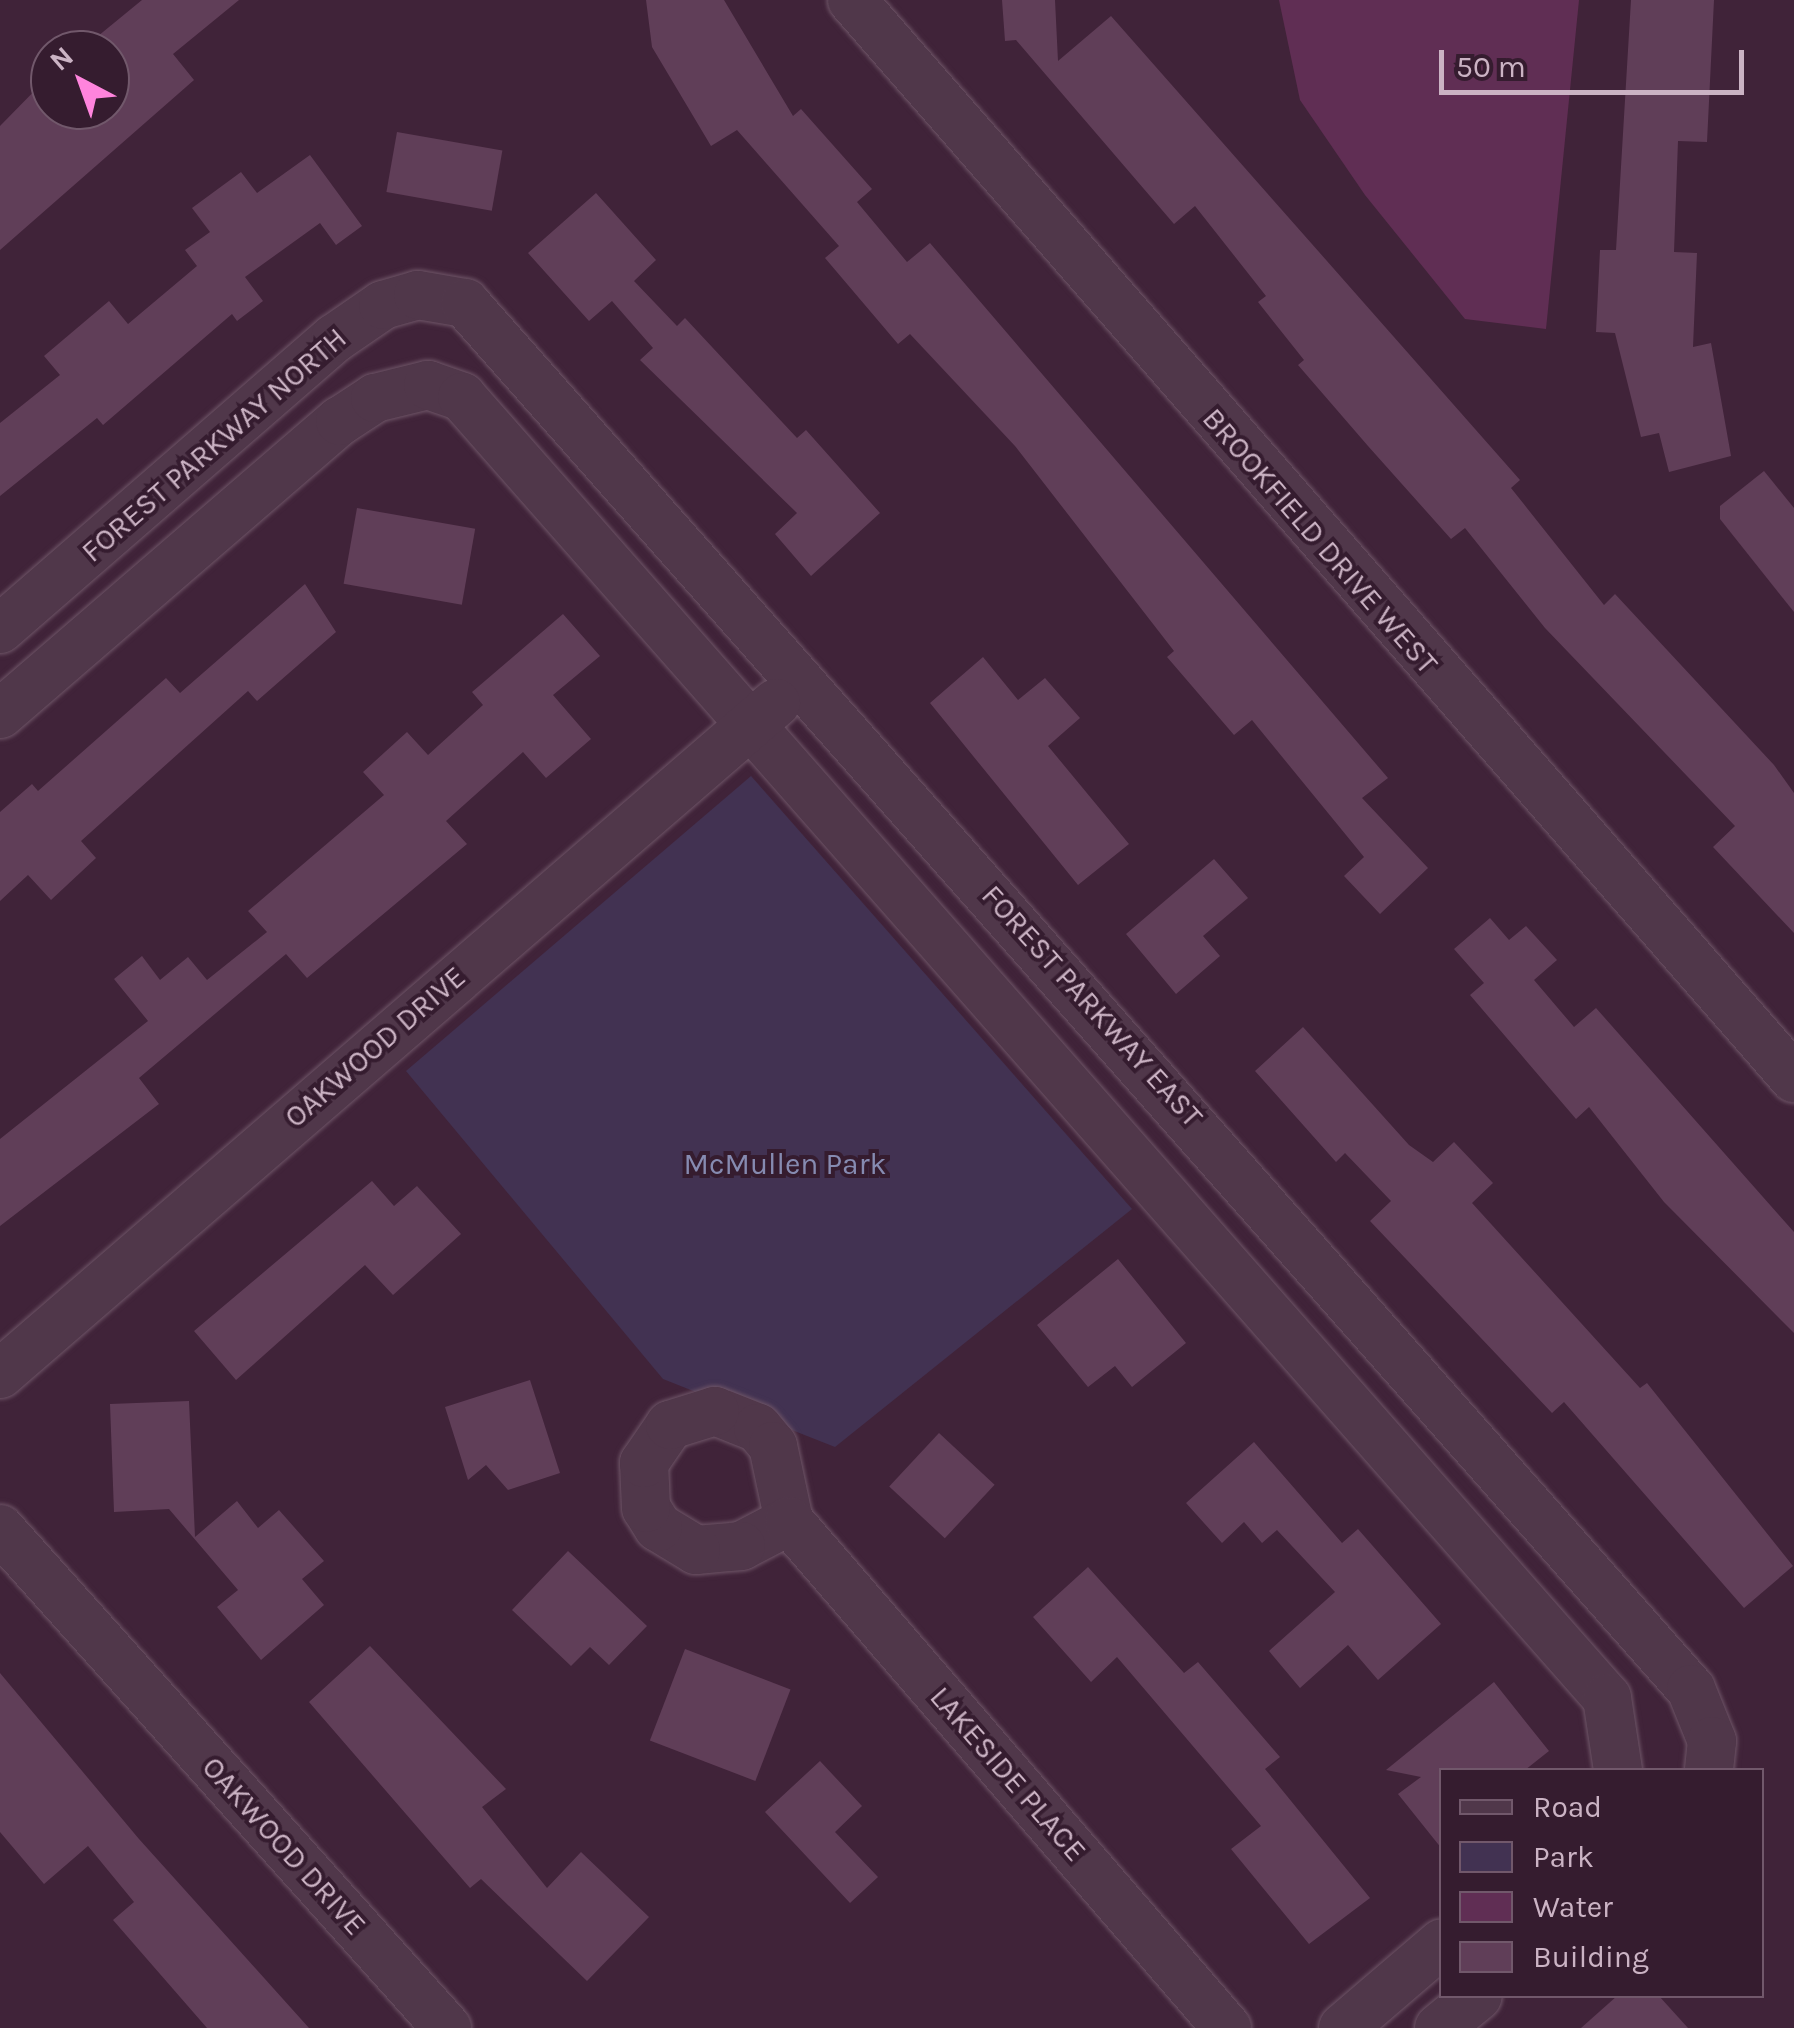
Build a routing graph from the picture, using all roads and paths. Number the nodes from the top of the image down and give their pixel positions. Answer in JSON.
{"nodes":[{"id":1,"x":852,"y":0,"type":"edge"},
{"id":2,"x":445,"y":296,"type":"joint"},
{"id":3,"x":38,"y":596,"type":"junction"},
{"id":4,"x":0,"y":630,"type":"edge"},
{"id":5,"x":80,"y":644,"type":"junction"},
{"id":6,"x":801,"y":681,"type":"junction"},
{"id":7,"x":0,"y":714,"type":"edge"},
{"id":8,"x":753,"y":722,"type":"junction"},
{"id":9,"x":1794,"y":1078,"type":"edge"},
{"id":10,"x":0,"y":1374,"type":"edge"},
{"id":11,"x":789,"y":1521,"type":"dead end"},
{"id":12,"x":0,"y":1530,"type":"edge"},
{"id":13,"x":1711,"y":1756,"type":"edge"},
{"id":14,"x":1619,"y":1768,"type":"edge"},
{"id":15,"x":1439,"y":1946,"type":"edge"},
{"id":16,"x":1476,"y":1998,"type":"edge"},
{"id":17,"x":447,"y":2028,"type":"edge"},
{"id":18,"x":1226,"y":2028,"type":"edge"},
{"id":19,"x":1343,"y":2028,"type":"edge"},
{"id":20,"x":1440,"y":2028,"type":"edge"}],
"edges":[{"from":1,"to":9,"type":"street","name":"BROOKFIELD DRIVE WEST"},
{"from":2,"to":3,"type":"street","name":"FOREST PARKWAY NORTH"},
{"from":2,"to":6,"type":"street","name":"FOREST PARKWAY EAST"},
{"from":3,"to":4,"type":"street","name":"FOREST PARKWAY NORTH"},
{"from":3,"to":5,"type":"street"},
{"from":5,"to":7,"type":"street"},
{"from":5,"to":8,"type":"street"},
{"from":6,"to":8,"type":"street","name":"OAKWOOD DRIVE"},
{"from":6,"to":13,"type":"street","name":"FOREST PARKWAY EAST"},
{"from":8,"to":10,"type":"street","name":"OAKWOOD DRIVE"},
{"from":8,"to":14,"type":"street"},
{"from":11,"to":18,"type":"street","name":"LAKESIDE PLACE"},
{"from":12,"to":17,"type":"street","name":"OAKWOOD DRIVE"},
{"from":15,"to":19,"type":"street"},
{"from":16,"to":20,"type":"street"}]}
